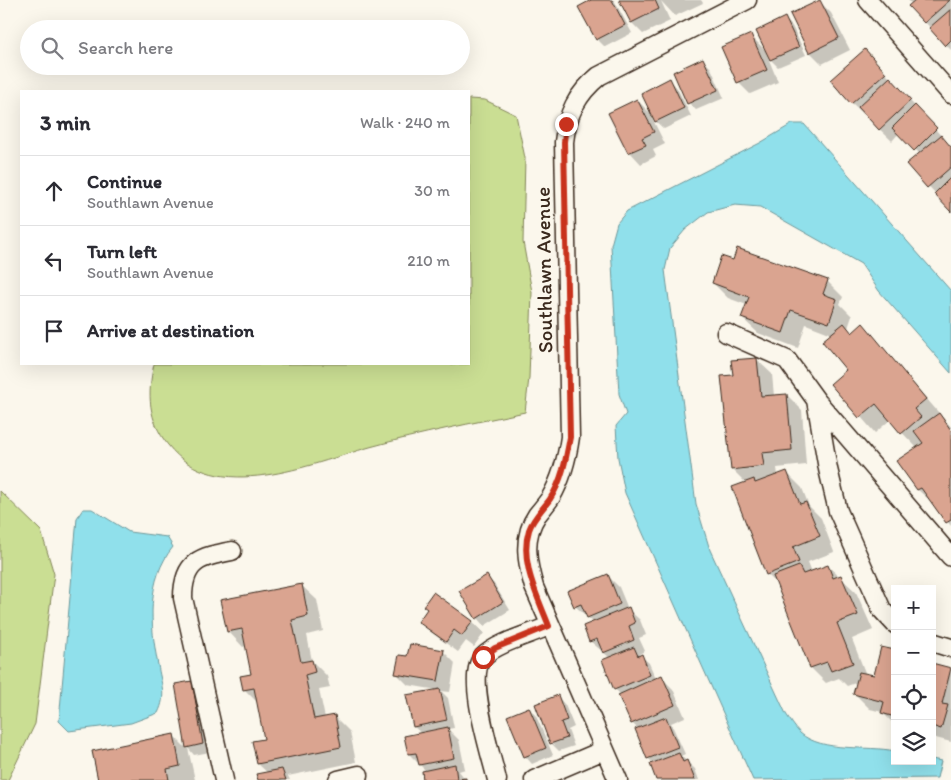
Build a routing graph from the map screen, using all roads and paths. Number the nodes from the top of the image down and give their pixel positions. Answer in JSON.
{"nodes":[{"id":1,"x":747,"y":0,"type":"edge"},
{"id":2,"x":868,"y":0,"type":"edge"},
{"id":3,"x":951,"y":94,"type":"edge"},
{"id":4,"x":726,"y":333,"type":"dead end"},
{"id":5,"x":816,"y":400,"type":"junction"},
{"id":6,"x":232,"y":551,"type":"dead end"},
{"id":7,"x":951,"y":557,"type":"edge"},
{"id":8,"x":891,"y":620,"type":"edge"},
{"id":9,"x":549,"y":626,"type":"junction"},
{"id":10,"x":936,"y":643,"type":"edge"},
{"id":11,"x":951,"y":648,"type":"edge"},
{"id":12,"x":604,"y":750,"type":"junction"},
{"id":13,"x":359,"y":775,"type":"dead end"},
{"id":14,"x":224,"y":780,"type":"edge"},
{"id":15,"x":338,"y":780,"type":"edge"},
{"id":16,"x":497,"y":780,"type":"edge"},
{"id":17,"x":534,"y":780,"type":"edge"},
{"id":18,"x":618,"y":780,"type":"edge"}],
"edges":[{"from":1,"to":9,"type":"street","name":"Southlawn Avenue"},
{"from":2,"to":3,"type":"street"},
{"from":4,"to":5,"type":"street"},
{"from":5,"to":7,"type":"street"},
{"from":5,"to":8,"type":"street"},
{"from":6,"to":14,"type":"street"},
{"from":9,"to":12,"type":"street","name":"Southlawn Avenue"},
{"from":9,"to":16,"type":"street"},
{"from":10,"to":11,"type":"street"},
{"from":12,"to":17,"type":"street"},
{"from":12,"to":18,"type":"street","name":"Southlawn Avenue"},
{"from":13,"to":15,"type":"street"}]}
